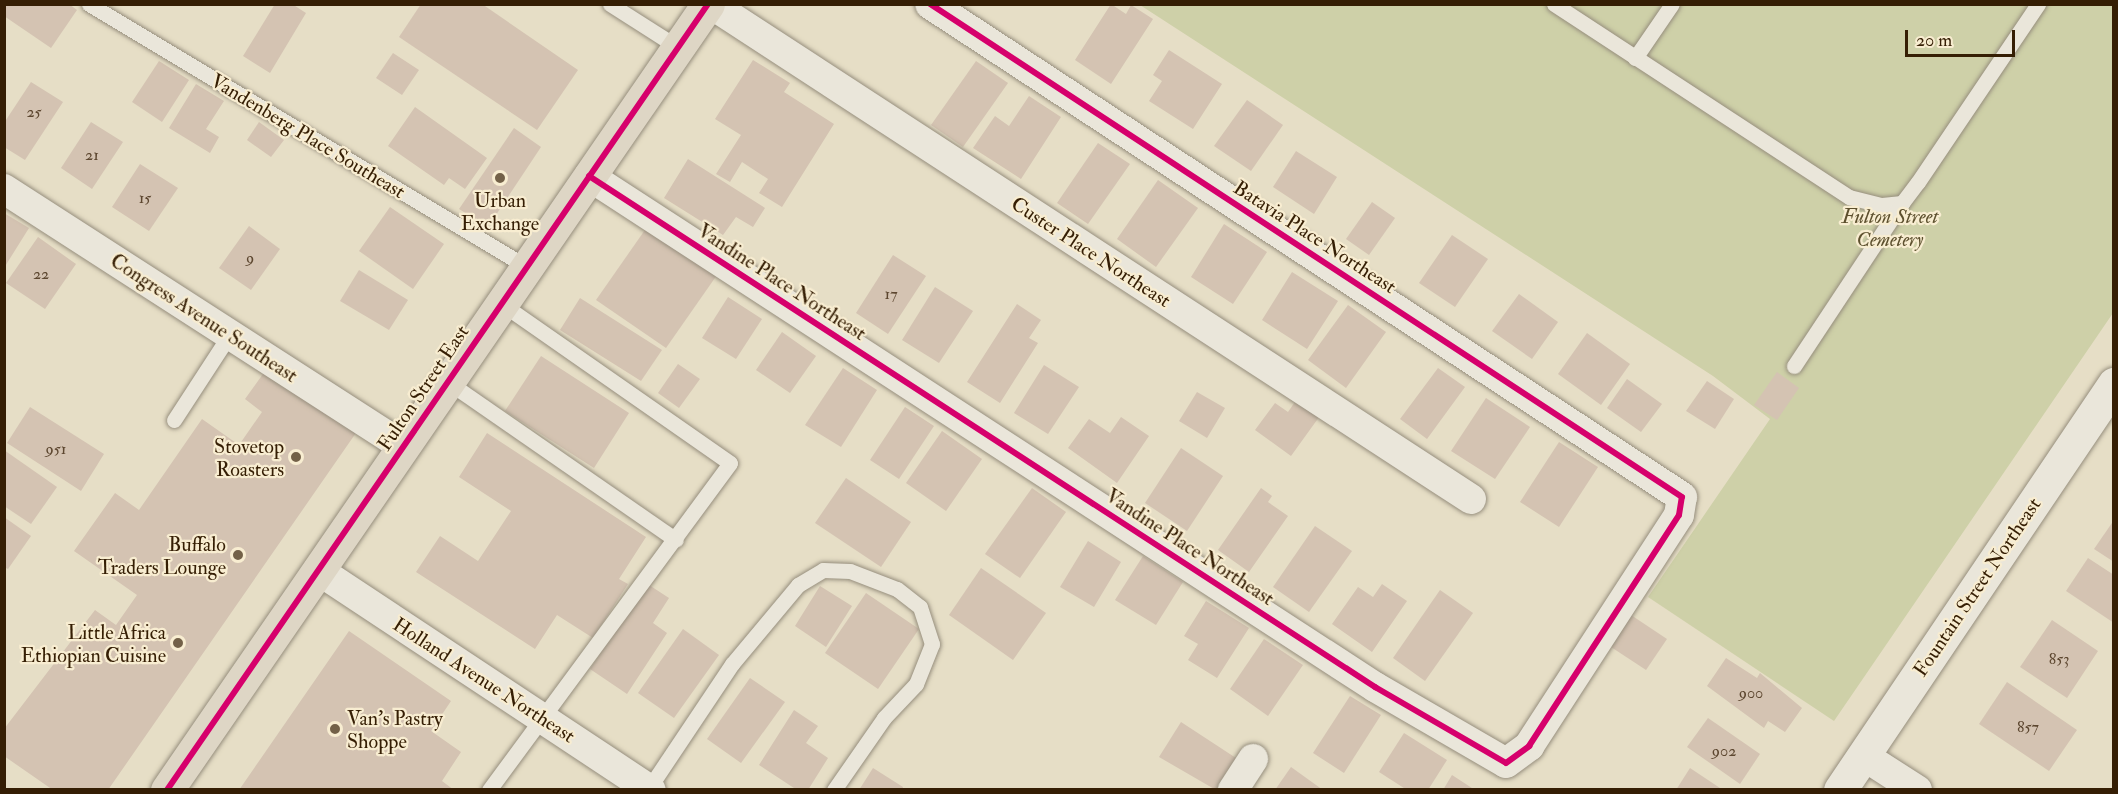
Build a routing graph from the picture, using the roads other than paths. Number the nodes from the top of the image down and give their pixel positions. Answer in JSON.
{"nodes":[{"id":1,"x":88,"y":4,"type":"edge"},
{"id":2,"x":610,"y":4,"type":"edge"},
{"id":3,"x":709,"y":4,"type":"edge"},
{"id":4,"x":1554,"y":4,"type":"edge"},
{"id":5,"x":1672,"y":4,"type":"edge"},
{"id":6,"x":2038,"y":4,"type":"edge"},
{"id":7,"x":941,"y":12,"type":"edge"},
{"id":8,"x":679,"y":48,"type":"junction"},
{"id":9,"x":1635,"y":58,"type":"junction"},
{"id":10,"x":589,"y":176,"type":"junction"},
{"id":11,"x":4,"y":189,"type":"edge"},
{"id":12,"x":1902,"y":203,"type":"junction"},
{"id":13,"x":526,"y":267,"type":"junction"},
{"id":14,"x":501,"y":303,"type":"junction"},
{"id":15,"x":230,"y":334,"type":"junction"},
{"id":16,"x":1794,"y":366,"type":"dead end"},
{"id":17,"x":448,"y":382,"type":"junction"},
{"id":18,"x":2114,"y":384,"type":"edge"},
{"id":19,"x":174,"y":420,"type":"dead end"},
{"id":20,"x":403,"y":446,"type":"junction"},
{"id":21,"x":1682,"y":497,"type":"joint"},
{"id":22,"x":1472,"y":500,"type":"dead end"},
{"id":23,"x":676,"y":540,"type":"junction"},
{"id":24,"x":318,"y":570,"type":"junction"},
{"id":25,"x":538,"y":716,"type":"junction"},
{"id":26,"x":1864,"y":756,"type":"junction"},
{"id":27,"x":1253,"y":759,"type":"dead end"},
{"id":28,"x":167,"y":789,"type":"edge"},
{"id":29,"x":489,"y":789,"type":"edge"},
{"id":30,"x":650,"y":789,"type":"edge"},
{"id":31,"x":834,"y":789,"type":"edge"},
{"id":32,"x":1233,"y":789,"type":"edge"},
{"id":33,"x":1840,"y":789,"type":"edge"},
{"id":34,"x":1917,"y":789,"type":"edge"}],
"edges":[{"from":1,"to":13,"type":"lane","name":"Vandenberg Place Southeast"},
{"from":2,"to":8,"type":"lane"},
{"from":3,"to":8,"type":"main road","name":"Fulton Street East"},
{"from":3,"to":22,"type":"street","name":"Custer Place Northeast"},
{"from":4,"to":9,"type":"lane"},
{"from":5,"to":9,"type":"lane"},
{"from":6,"to":12,"type":"lane"},
{"from":7,"to":21,"type":"street","name":"Batavia Place Northeast"},
{"from":8,"to":10,"type":"main road","name":"Fulton Street East"},
{"from":9,"to":12,"type":"lane"},
{"from":10,"to":13,"type":"main road","name":"Fulton Street East"},
{"from":10,"to":21,"type":"street","name":"Vandine Place Northeast"},
{"from":11,"to":15,"type":"street","name":"Congress Avenue Southeast"},
{"from":12,"to":16,"type":"lane"},
{"from":13,"to":14,"type":"main road","name":"Fulton Street East"},
{"from":14,"to":17,"type":"main road","name":"Fulton Street East"},
{"from":14,"to":23,"type":"lane"},
{"from":15,"to":19,"type":"lane"},
{"from":15,"to":20,"type":"street","name":"Congress Avenue Southeast"},
{"from":17,"to":20,"type":"main road","name":"Fulton Street East"},
{"from":17,"to":23,"type":"lane"},
{"from":18,"to":26,"type":"street","name":"Fountain Street Northeast"},
{"from":20,"to":24,"type":"main road","name":"Fulton Street East"},
{"from":23,"to":25,"type":"lane"},
{"from":24,"to":25,"type":"street","name":"Holland Avenue Northeast"},
{"from":24,"to":28,"type":"main road","name":"Fulton Street East"},
{"from":25,"to":29,"type":"lane"},
{"from":25,"to":30,"type":"street","name":"Holland Avenue Northeast"},
{"from":26,"to":33,"type":"street","name":"Fountain Street Northeast"},
{"from":26,"to":34,"type":"street"},
{"from":27,"to":32,"type":"street"},
{"from":30,"to":31,"type":"lane"}]}
